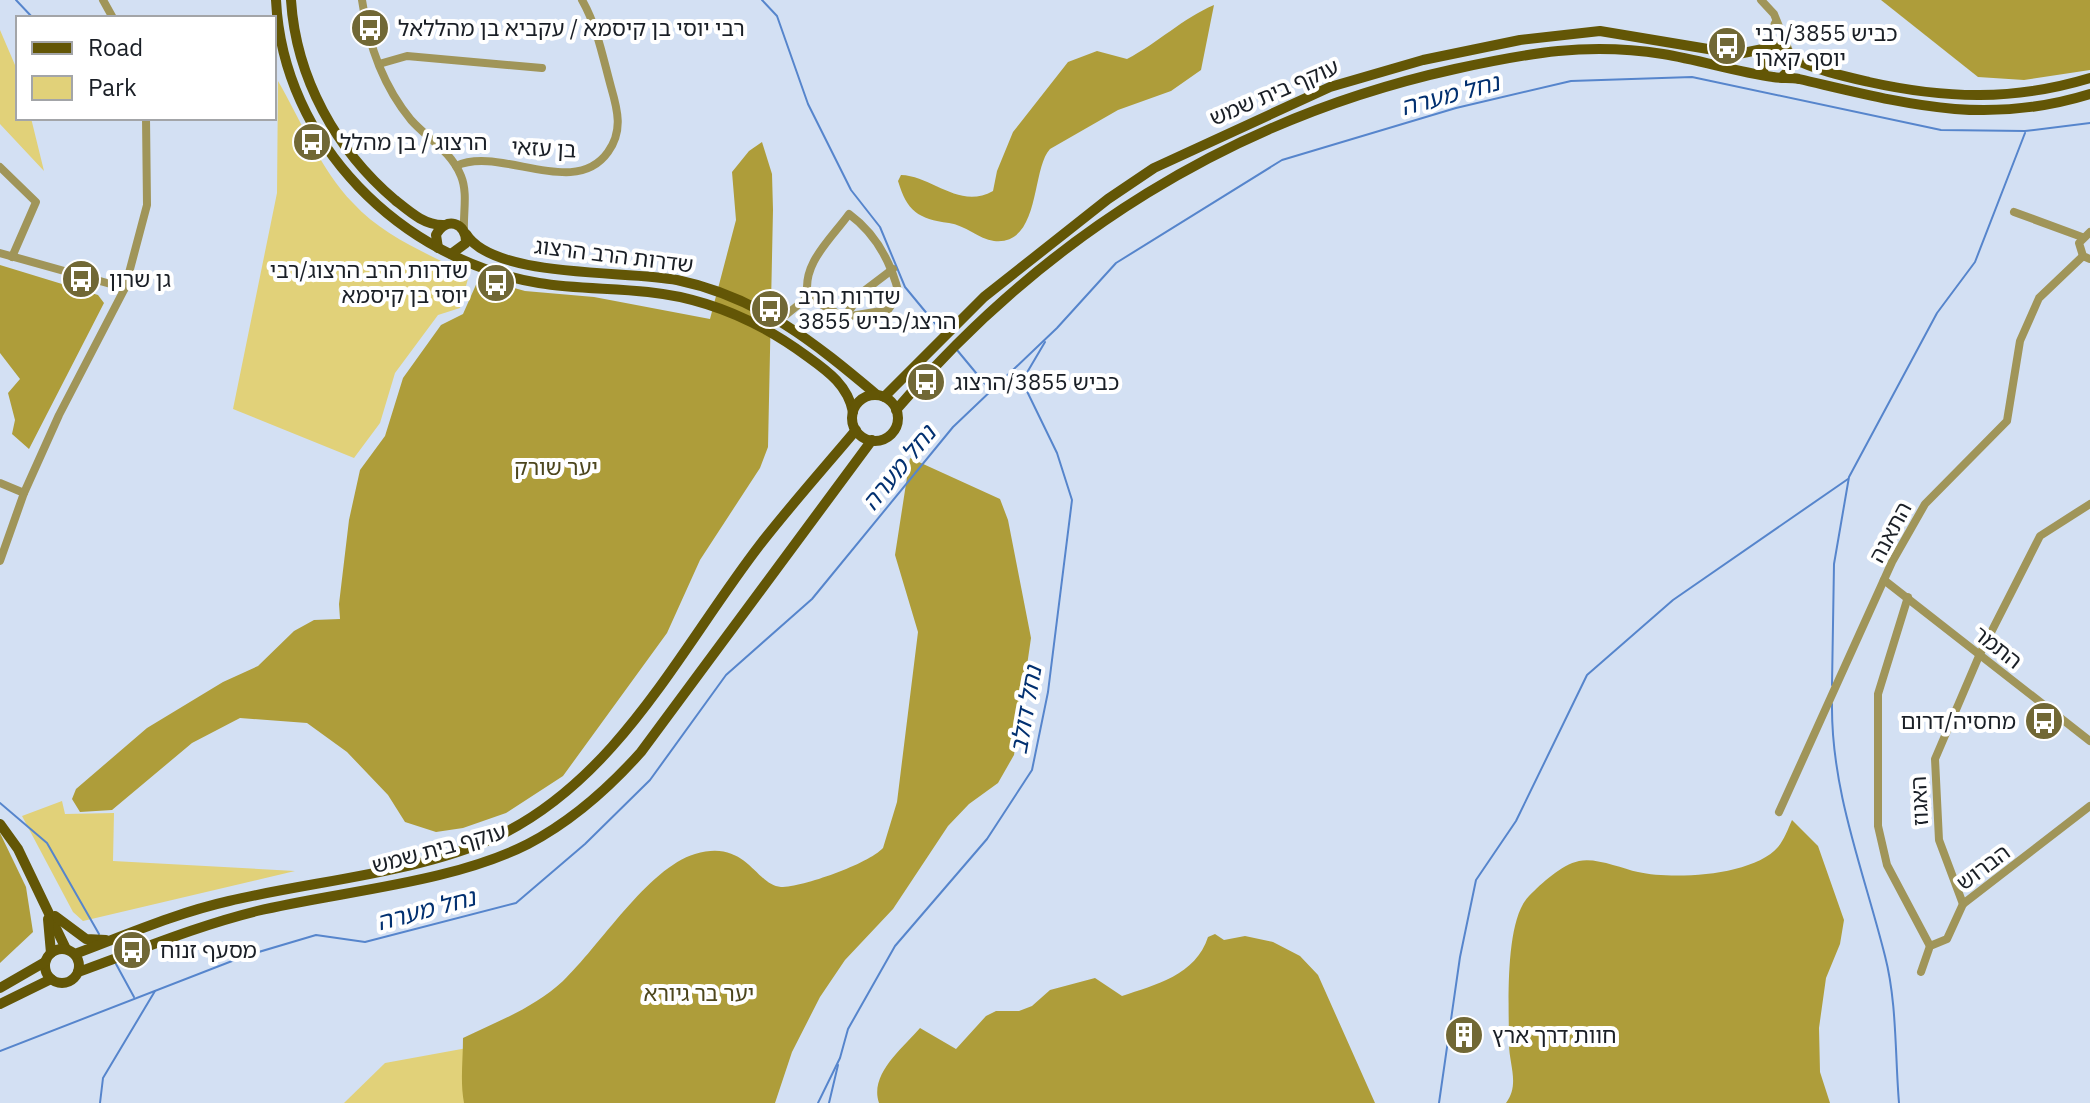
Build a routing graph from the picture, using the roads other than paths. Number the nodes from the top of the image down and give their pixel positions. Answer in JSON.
{"nodes":[{"id":1,"x":276,"y":0,"type":"edge"},
{"id":2,"x":291,"y":0,"type":"edge"},
{"id":3,"x":362,"y":0,"type":"edge"},
{"id":4,"x":582,"y":0,"type":"edge"},
{"id":5,"x":1761,"y":0,"type":"edge"},
{"id":6,"x":1774,"y":14,"type":"junction"},
{"id":7,"x":1765,"y":48,"type":"junction"},
{"id":8,"x":1790,"y":55,"type":"junction"},
{"id":9,"x":379,"y":64,"type":"junction"},
{"id":10,"x":542,"y":68,"type":"dead end"},
{"id":11,"x":1764,"y":74,"type":"junction"},
{"id":12,"x":1783,"y":76,"type":"junction"},
{"id":13,"x":2090,"y":78,"type":"edge"},
{"id":14,"x":2090,"y":94,"type":"edge"},
{"id":15,"x":2072,"y":99,"type":"junction"},
{"id":16,"x":2090,"y":100,"type":"edge"},
{"id":17,"x":146,"y":120,"type":"edge"},
{"id":18,"x":456,"y":166,"type":"junction"},
{"id":19,"x":0,"y":167,"type":"edge"},
{"id":20,"x":465,"y":200,"type":"junction"},
{"id":21,"x":2014,"y":212,"type":"dead end"},
{"id":22,"x":446,"y":224,"type":"junction"},
{"id":23,"x":465,"y":232,"type":"junction"},
{"id":24,"x":2086,"y":234,"type":"edge"},
{"id":25,"x":438,"y":248,"type":"junction"},
{"id":26,"x":0,"y":253,"type":"edge"},
{"id":27,"x":451,"y":254,"type":"junction"},
{"id":28,"x":12,"y":257,"type":"junction"},
{"id":29,"x":2086,"y":257,"type":"edge"},
{"id":30,"x":893,"y":269,"type":"junction"},
{"id":31,"x":125,"y":288,"type":"junction"},
{"id":32,"x":808,"y":297,"type":"junction"},
{"id":33,"x":844,"y":317,"type":"junction"},
{"id":34,"x":781,"y":319,"type":"junction"},
{"id":35,"x":881,"y":396,"type":"junction"},
{"id":36,"x":896,"y":410,"type":"junction"},
{"id":37,"x":853,"y":412,"type":"junction"},
{"id":38,"x":856,"y":430,"type":"junction"},
{"id":39,"x":872,"y":440,"type":"junction"},
{"id":40,"x":0,"y":483,"type":"edge"},
{"id":41,"x":24,"y":493,"type":"junction"},
{"id":42,"x":2090,"y":504,"type":"edge"},
{"id":43,"x":0,"y":533,"type":"edge"},
{"id":44,"x":11,"y":536,"type":"junction"},
{"id":45,"x":0,"y":561,"type":"edge"},
{"id":46,"x":1884,"y":580,"type":"junction"},
{"id":47,"x":1908,"y":597,"type":"junction"},
{"id":48,"x":1979,"y":656,"type":"junction"},
{"id":49,"x":2089,"y":737,"type":"edge"},
{"id":50,"x":2090,"y":806,"type":"edge"},
{"id":51,"x":1779,"y":812,"type":"dead end"},
{"id":52,"x":0,"y":824,"type":"edge"},
{"id":53,"x":1963,"y":904,"type":"junction"},
{"id":54,"x":46,"y":905,"type":"junction"},
{"id":55,"x":116,"y":939,"type":"junction"},
{"id":56,"x":1930,"y":946,"type":"junction"},
{"id":57,"x":71,"y":952,"type":"junction"},
{"id":58,"x":48,"y":957,"type":"junction"},
{"id":59,"x":78,"y":972,"type":"junction"},
{"id":60,"x":1921,"y":972,"type":"dead end"},
{"id":61,"x":51,"y":979,"type":"junction"},
{"id":62,"x":0,"y":988,"type":"edge"},
{"id":63,"x":0,"y":1004,"type":"edge"}],
"edges":[{"from":1,"to":25,"type":"main road"},
{"from":2,"to":22,"type":"main road"},
{"from":3,"to":9,"type":"street"},
{"from":4,"to":18,"type":"street","name":"בן עזאי"},
{"from":5,"to":6,"type":"street"},
{"from":6,"to":7,"type":"street"},
{"from":6,"to":8,"type":"street"},
{"from":7,"to":8,"type":"main road"},
{"from":7,"to":11,"type":"main road"},
{"from":7,"to":35,"type":"main road","name":"עוקף בית שמש"},
{"from":8,"to":12,"type":"main road"},
{"from":8,"to":13,"type":"main road"},
{"from":9,"to":10,"type":"street"},
{"from":9,"to":18,"type":"street"},
{"from":11,"to":12,"type":"main road"},
{"from":11,"to":36,"type":"main road","name":"עוקף בית שמש"},
{"from":12,"to":15,"type":"main road"},
{"from":14,"to":15,"type":"main road"},
{"from":15,"to":16,"type":"main road"},
{"from":17,"to":31,"type":"street"},
{"from":18,"to":20,"type":"street"},
{"from":19,"to":28,"type":"street"},
{"from":20,"to":22,"type":"street"},
{"from":20,"to":23,"type":"street"},
{"from":21,"to":24,"type":"street"},
{"from":22,"to":23,"type":"main road"},
{"from":22,"to":25,"type":"main road"},
{"from":23,"to":27,"type":"main road"},
{"from":23,"to":34,"type":"main road","name":"שדרות הרב הרצוג"},
{"from":24,"to":29,"type":"street"},
{"from":25,"to":27,"type":"main road"},
{"from":26,"to":28,"type":"street"},
{"from":27,"to":37,"type":"main road","name":"שדרות הרב הרצוג"},
{"from":28,"to":31,"type":"street"},
{"from":29,"to":46,"type":"street","name":"התאנה"},
{"from":30,"to":32,"type":"street"},
{"from":30,"to":33,"type":"street"},
{"from":30,"to":33,"type":"street"},
{"from":31,"to":41,"type":"street"},
{"from":32,"to":33,"type":"street"},
{"from":32,"to":34,"type":"street"},
{"from":34,"to":35,"type":"main road","name":"שדרות הרב הרצוג"},
{"from":35,"to":36,"type":"main road"},
{"from":35,"to":37,"type":"main road"},
{"from":36,"to":39,"type":"main road"},
{"from":37,"to":38,"type":"main road"},
{"from":38,"to":39,"type":"main road"},
{"from":38,"to":55,"type":"main road","name":"עוקף בית שמש"},
{"from":39,"to":59,"type":"main road","name":"עוקף בית שמש"},
{"from":40,"to":41,"type":"street"},
{"from":41,"to":44,"type":"street"},
{"from":42,"to":48,"type":"street","name":"האגוז"},
{"from":43,"to":44,"type":"street"},
{"from":44,"to":45,"type":"street"},
{"from":46,"to":47,"type":"street","name":"התמר"},
{"from":46,"to":51,"type":"street","name":"התאנה"},
{"from":47,"to":48,"type":"street","name":"התמר"},
{"from":47,"to":56,"type":"street"},
{"from":48,"to":49,"type":"street","name":"התמר"},
{"from":48,"to":53,"type":"street","name":"האגוז"},
{"from":50,"to":53,"type":"street","name":"הברוש"},
{"from":52,"to":54,"type":"main road"},
{"from":53,"to":56,"type":"street","name":"הברוש"},
{"from":54,"to":55,"type":"main road"},
{"from":54,"to":57,"type":"main road"},
{"from":54,"to":58,"type":"main road"},
{"from":55,"to":57,"type":"main road","name":"עוקף בית שמש"},
{"from":56,"to":60,"type":"street","name":"הברוש"},
{"from":57,"to":58,"type":"main road","name":"עוקף בית שמש"},
{"from":57,"to":59,"type":"main road"},
{"from":58,"to":61,"type":"main road"},
{"from":58,"to":62,"type":"main road"},
{"from":59,"to":61,"type":"main road","name":"עוקף בית שמש"},
{"from":61,"to":63,"type":"main road"}]}
